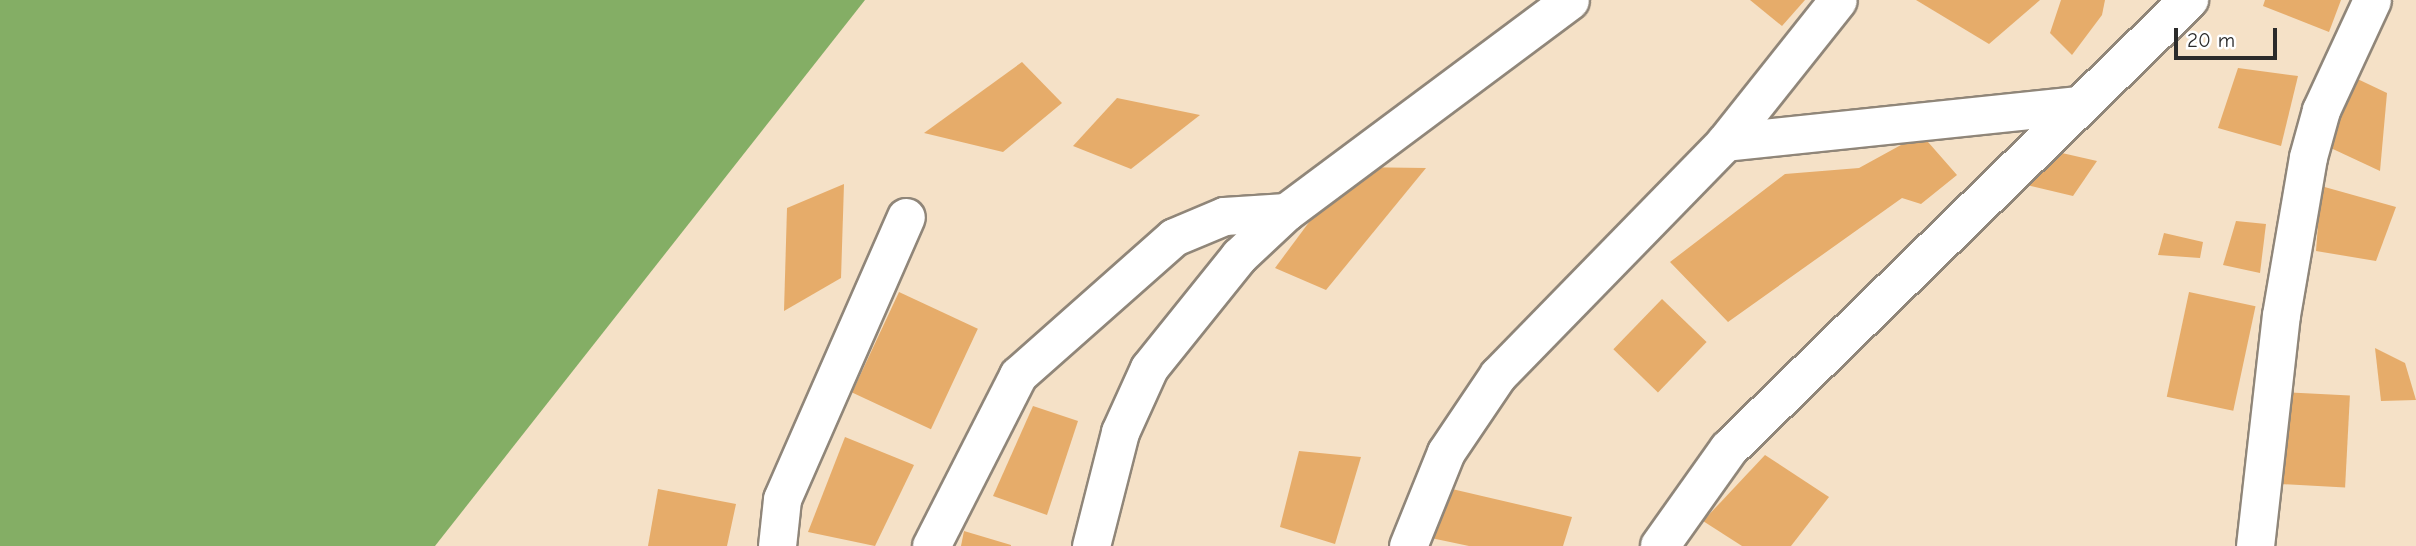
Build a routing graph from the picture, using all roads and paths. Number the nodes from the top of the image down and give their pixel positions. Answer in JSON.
{"nodes":[{"id":1,"x":1570,"y":0,"type":"edge"},
{"id":2,"x":1838,"y":0,"type":"edge"},
{"id":3,"x":2189,"y":0,"type":"edge"},
{"id":4,"x":2372,"y":0,"type":"edge"},
{"id":5,"x":2077,"y":105,"type":"junction"},
{"id":6,"x":1725,"y":142,"type":"junction"},
{"id":7,"x":1286,"y":212,"type":"junction"},
{"id":8,"x":906,"y":217,"type":"dead end"},
{"id":9,"x":777,"y":546,"type":"edge"},
{"id":10,"x":931,"y":546,"type":"edge"},
{"id":11,"x":1091,"y":546,"type":"edge"},
{"id":12,"x":1408,"y":546,"type":"edge"},
{"id":13,"x":1660,"y":546,"type":"edge"},
{"id":14,"x":2255,"y":546,"type":"edge"}],
"edges":[{"from":1,"to":7,"type":"street"},
{"from":2,"to":6,"type":"street"},
{"from":3,"to":5,"type":"street"},
{"from":4,"to":14,"type":"street"},
{"from":5,"to":6,"type":"street"},
{"from":5,"to":13,"type":"street"},
{"from":6,"to":12,"type":"street"},
{"from":7,"to":10,"type":"street"},
{"from":7,"to":11,"type":"street"},
{"from":8,"to":9,"type":"street"}]}
